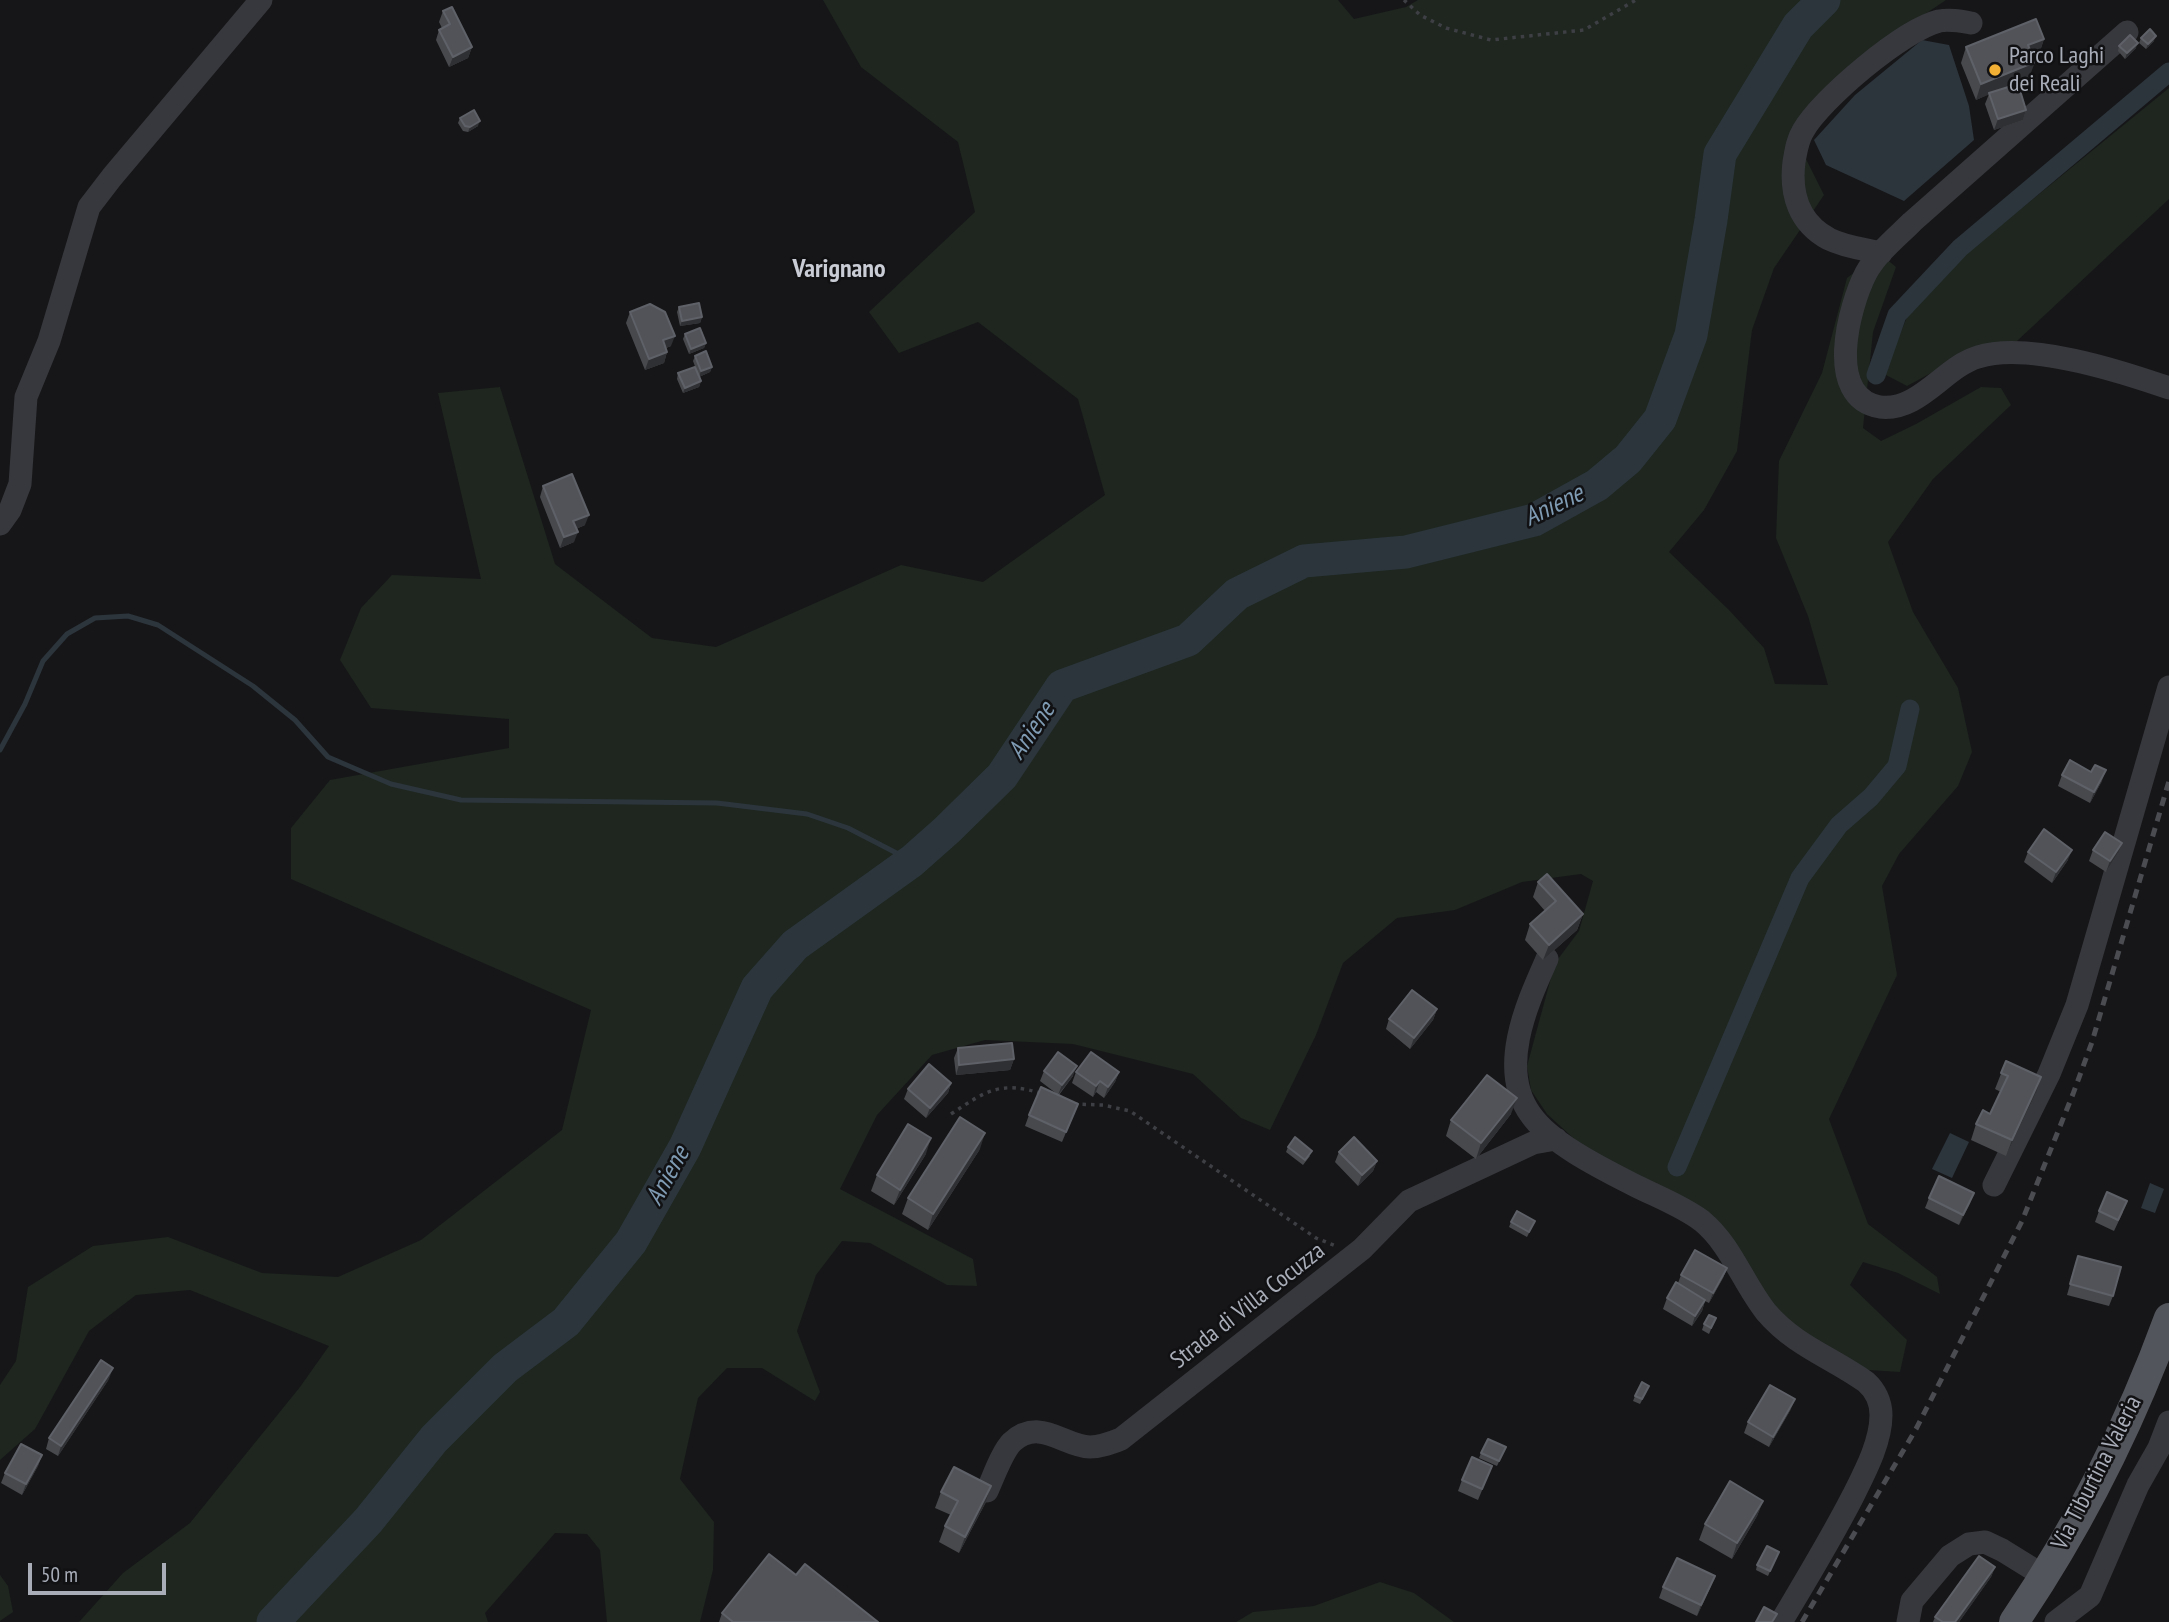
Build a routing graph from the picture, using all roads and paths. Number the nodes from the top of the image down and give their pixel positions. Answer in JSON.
{"nodes":[{"id":1,"x":261,"y":0,"type":"edge"},
{"id":2,"x":1404,"y":0,"type":"edge"},
{"id":3,"x":1636,"y":0,"type":"edge"},
{"id":4,"x":1971,"y":23,"type":"dead end"},
{"id":5,"x":2127,"y":32,"type":"dead end"},
{"id":6,"x":1881,"y":253,"type":"junction"},
{"id":7,"x":2169,"y":388,"type":"edge"},
{"id":8,"x":0,"y":524,"type":"edge"},
{"id":9,"x":2169,"y":687,"type":"edge"},
{"id":10,"x":1547,"y":959,"type":"edge"},
{"id":11,"x":1046,"y":1095,"type":"edge"},
{"id":12,"x":1067,"y":1102,"type":"edge"},
{"id":13,"x":951,"y":1114,"type":"dead end"},
{"id":14,"x":1556,"y":1139,"type":"junction"},
{"id":15,"x":1994,"y":1185,"type":"dead end"},
{"id":16,"x":1362,"y":1249,"type":"junction"},
{"id":17,"x":2168,"y":1325,"type":"edge"},
{"id":18,"x":2169,"y":1422,"type":"edge"},
{"id":19,"x":986,"y":1491,"type":"edge"},
{"id":20,"x":2043,"y":1576,"type":"junction"},
{"id":21,"x":1781,"y":1622,"type":"edge"},
{"id":22,"x":1908,"y":1622,"type":"edge"},
{"id":23,"x":2014,"y":1622,"type":"edge"},
{"id":24,"x":2056,"y":1622,"type":"edge"}],
"edges":[{"from":1,"to":8,"type":"street"},
{"from":2,"to":3,"type":"path"},
{"from":4,"to":6,"type":"street"},
{"from":5,"to":6,"type":"street"},
{"from":6,"to":7,"type":"street"},
{"from":9,"to":15,"type":"street"},
{"from":10,"to":14,"type":"street"},
{"from":11,"to":13,"type":"path"},
{"from":12,"to":16,"type":"path"},
{"from":14,"to":16,"type":"street","name":"Strada di Villa Cocuzza"},
{"from":14,"to":21,"type":"street"},
{"from":16,"to":19,"type":"street","name":"Strada di Villa Cocuzza"},
{"from":17,"to":20,"type":"main road","name":"Via Tiburtina Valeria"},
{"from":18,"to":24,"type":"street"},
{"from":20,"to":22,"type":"street"},
{"from":20,"to":23,"type":"main road","name":"Via Tiburtina Valeria"}]}
